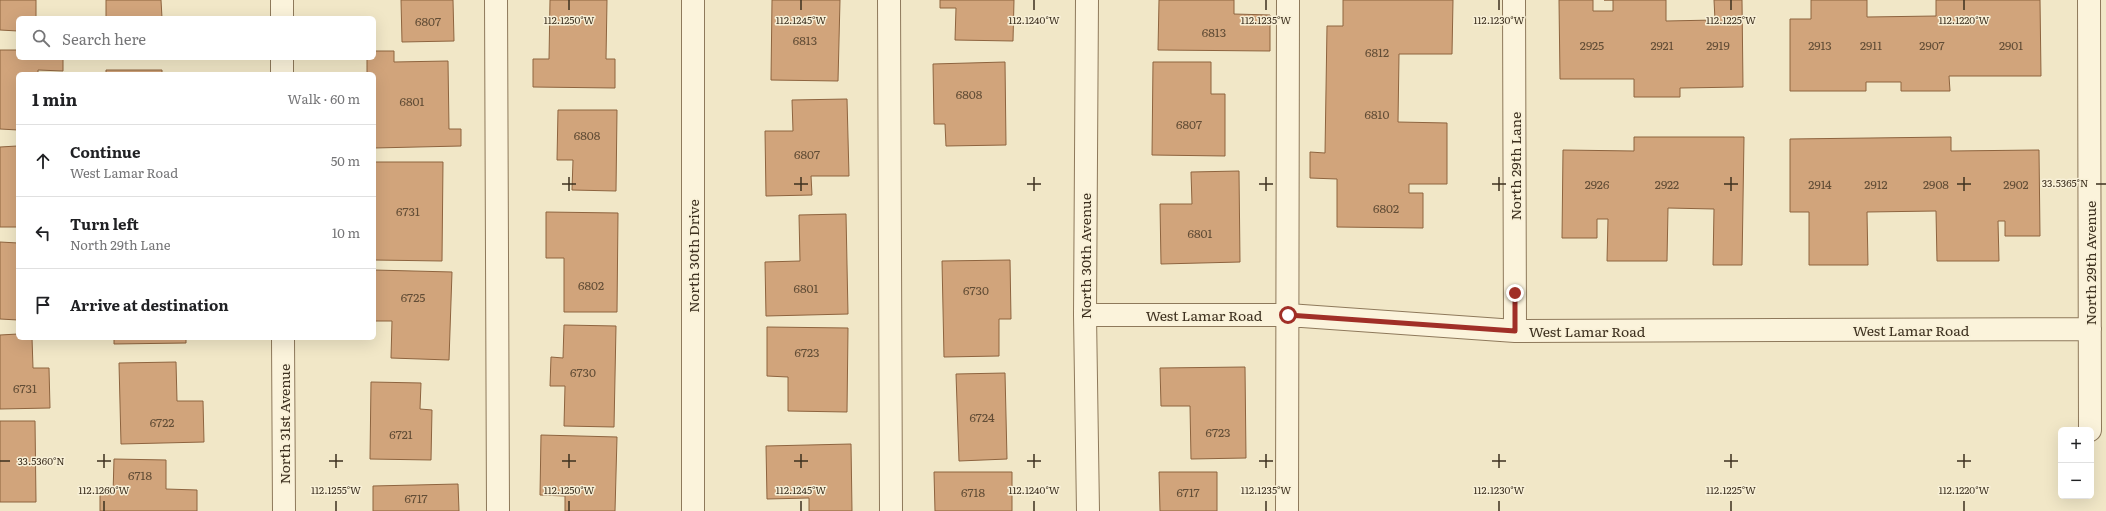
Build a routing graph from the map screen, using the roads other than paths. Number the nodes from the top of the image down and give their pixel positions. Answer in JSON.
{"nodes":[{"id":1,"x":282,"y":0,"type":"edge"},
{"id":2,"x":496,"y":0,"type":"edge"},
{"id":3,"x":692,"y":0,"type":"edge"},
{"id":4,"x":889,"y":0,"type":"edge"},
{"id":5,"x":1087,"y":0,"type":"edge"},
{"id":6,"x":1288,"y":0,"type":"edge"},
{"id":7,"x":1514,"y":0,"type":"edge"},
{"id":8,"x":2089,"y":0,"type":"edge"},
{"id":9,"x":282,"y":16,"type":"edge"},
{"id":10,"x":282,"y":60,"type":"edge"},
{"id":11,"x":282,"y":72,"type":"edge"},
{"id":12,"x":1085,"y":315,"type":"junction"},
{"id":13,"x":1288,"y":315,"type":"junction"},
{"id":14,"x":2090,"y":329,"type":"junction"},
{"id":15,"x":1515,"y":331,"type":"junction"},
{"id":16,"x":283,"y":340,"type":"edge"},
{"id":17,"x":2090,"y":427,"type":"edge"},
{"id":18,"x":284,"y":511,"type":"edge"},
{"id":19,"x":498,"y":511,"type":"edge"},
{"id":20,"x":693,"y":511,"type":"edge"},
{"id":21,"x":891,"y":511,"type":"edge"},
{"id":22,"x":1088,"y":511,"type":"edge"},
{"id":23,"x":1287,"y":511,"type":"edge"}],
"edges":[{"from":1,"to":9,"type":"street"},
{"from":2,"to":19,"type":"street"},
{"from":3,"to":20,"type":"street","name":"North 30th Drive"},
{"from":4,"to":21,"type":"street"},
{"from":5,"to":12,"type":"street","name":"North 30th Avenue"},
{"from":6,"to":13,"type":"street"},
{"from":7,"to":15,"type":"street","name":"North 29th Lane"},
{"from":8,"to":14,"type":"street","name":"North 29th Avenue"},
{"from":10,"to":11,"type":"street"},
{"from":12,"to":13,"type":"street","name":"West Lamar Road"},
{"from":12,"to":22,"type":"street","name":"North 30th Avenue"},
{"from":13,"to":15,"type":"street","name":"West Lamar Road"},
{"from":13,"to":23,"type":"street"},
{"from":14,"to":15,"type":"street","name":"West Lamar Road"},
{"from":14,"to":17,"type":"street","name":"North 29th Avenue"},
{"from":16,"to":18,"type":"street","name":"North 31st Avenue"}]}
